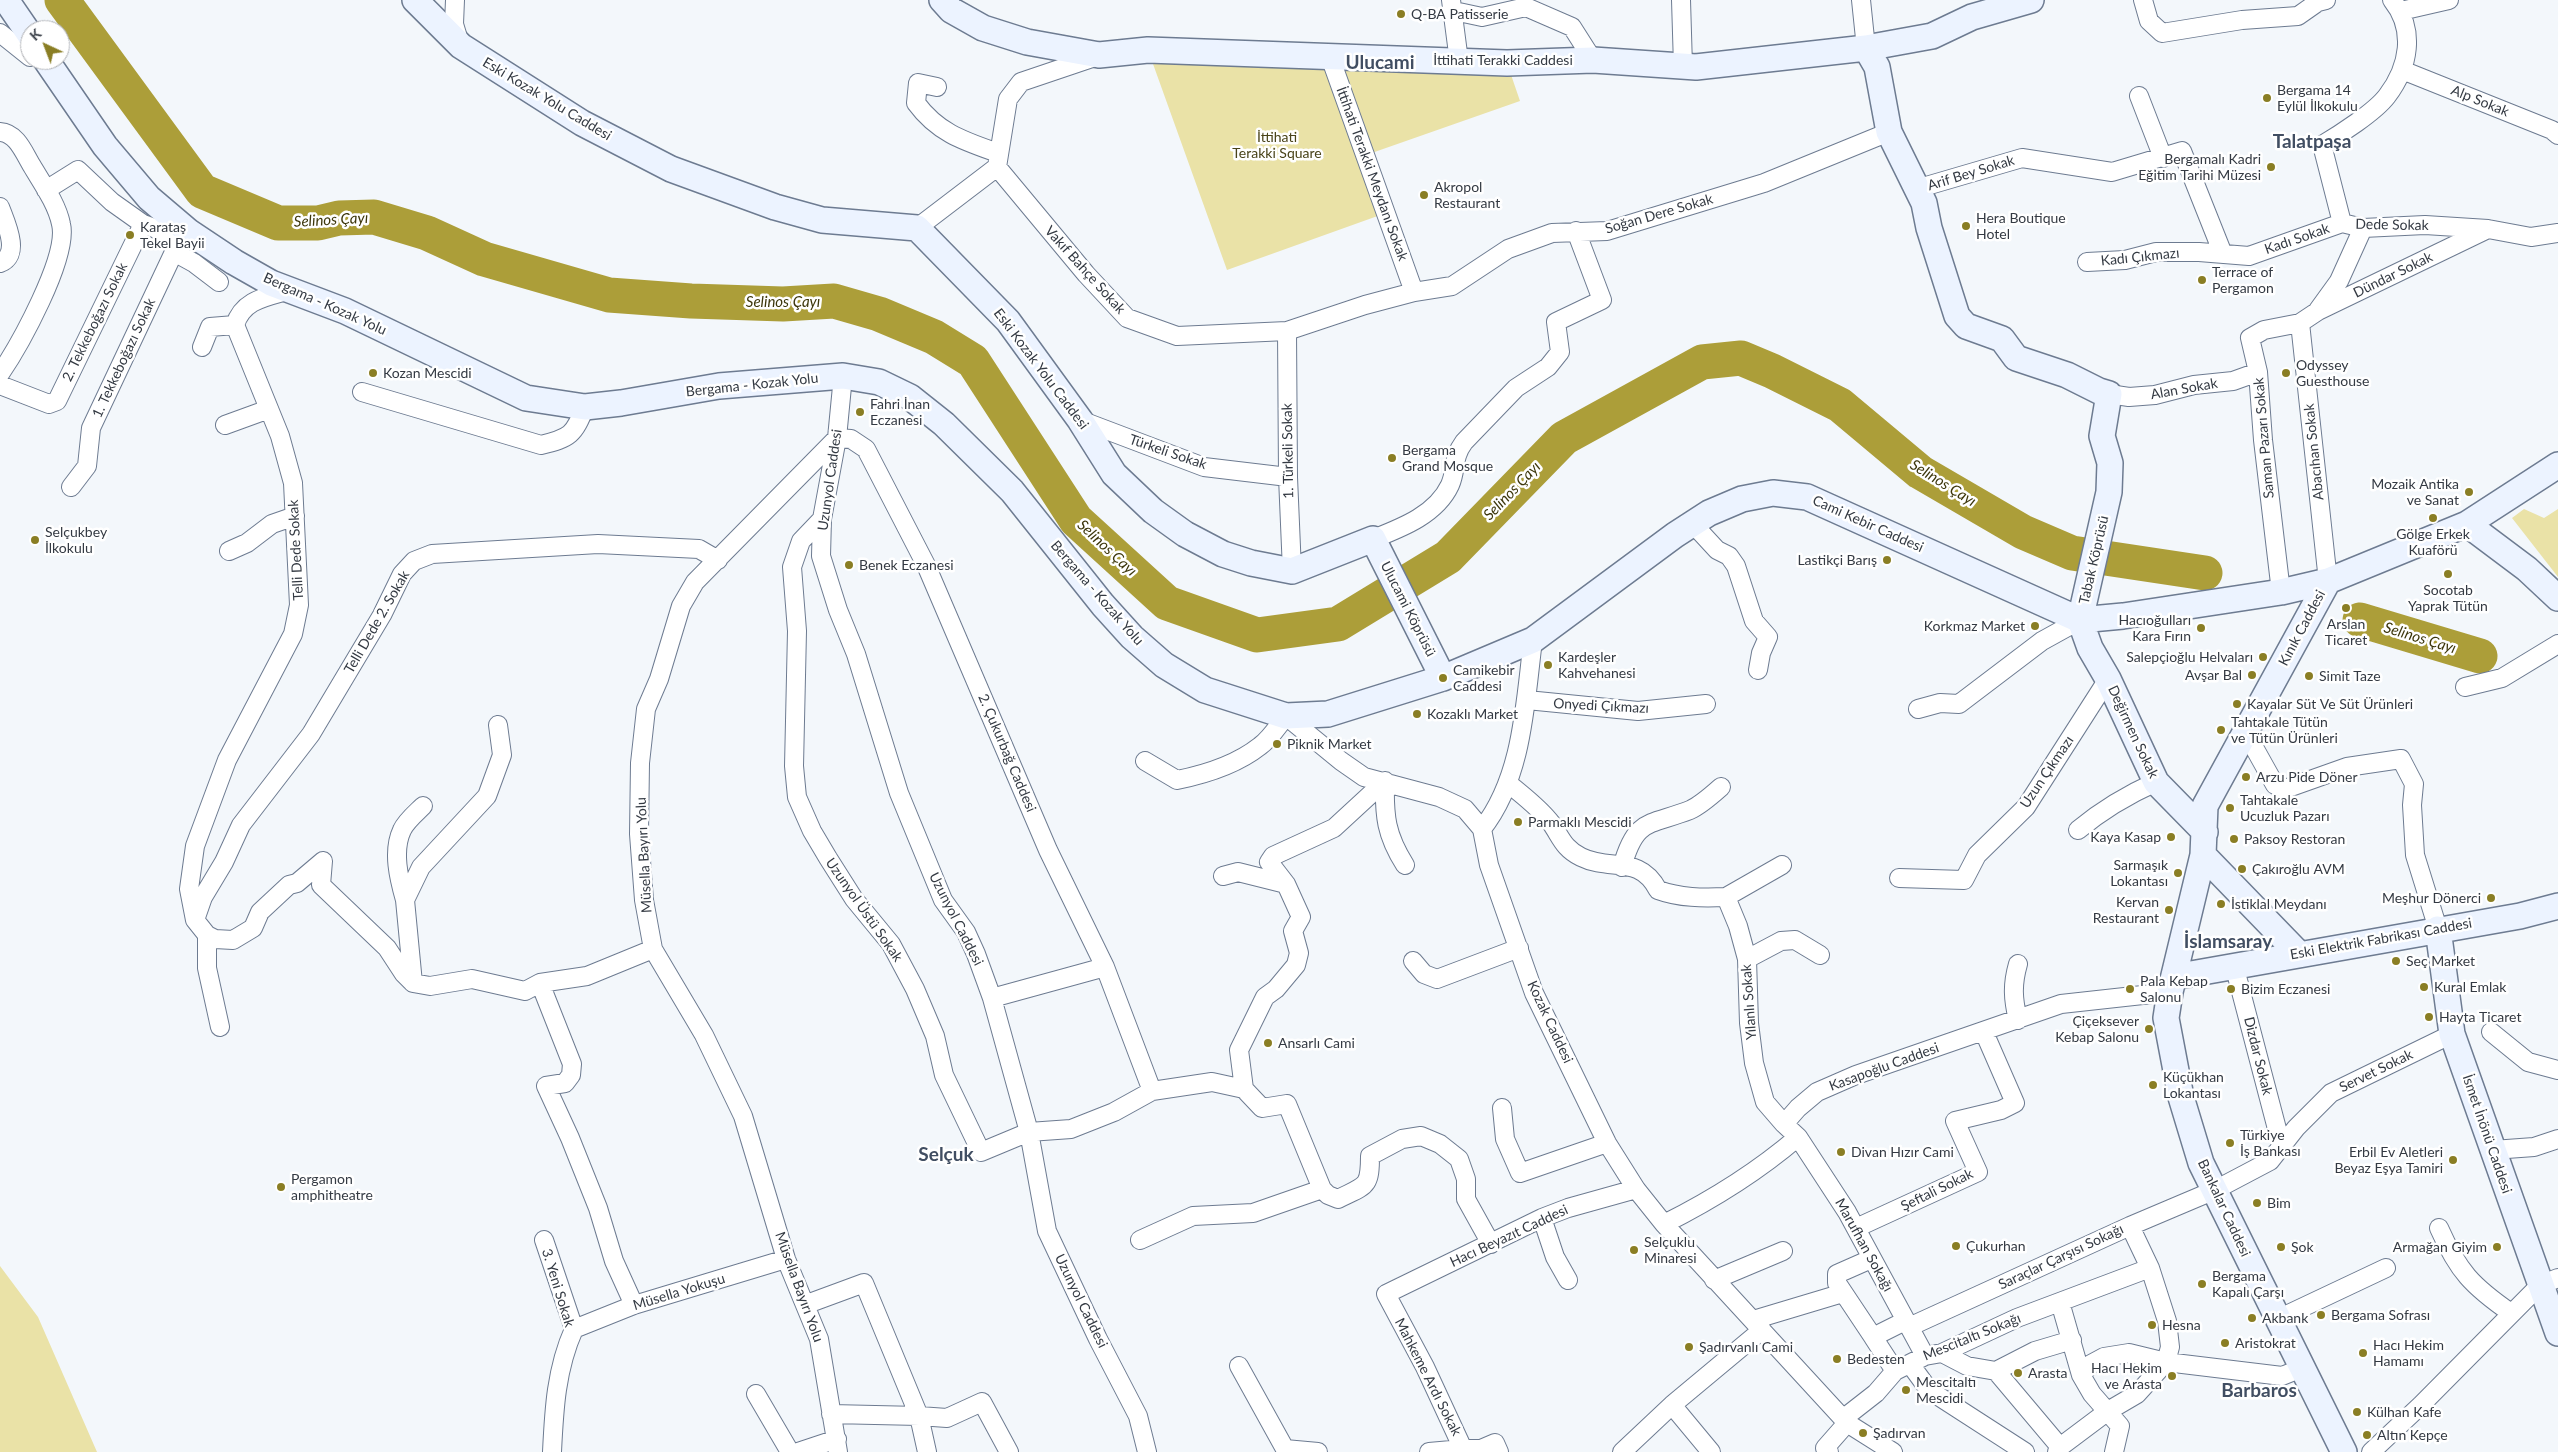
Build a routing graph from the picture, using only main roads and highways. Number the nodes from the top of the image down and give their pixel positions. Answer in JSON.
{"nodes":[{"id":1,"x":6,"y":0,"type":"edge"},
{"id":2,"x":415,"y":0,"type":"edge"},
{"id":3,"x":942,"y":0,"type":"edge"},
{"id":4,"x":2031,"y":0,"type":"edge"},
{"id":5,"x":20,"y":20,"type":"edge"},
{"id":6,"x":1866,"y":48,"type":"junction"},
{"id":7,"x":53,"y":70,"type":"edge"},
{"id":8,"x":2558,"y":465,"type":"edge"},
{"id":9,"x":2468,"y":524,"type":"junction"},
{"id":10,"x":1377,"y":547,"type":"joint"},
{"id":11,"x":2328,"y":581,"type":"junction"},
{"id":12,"x":2558,"y":598,"type":"edge"},
{"id":13,"x":2083,"y":610,"type":"junction"},
{"id":14,"x":1443,"y":678,"type":"junction"},
{"id":15,"x":2204,"y":844,"type":"junction"},
{"id":16,"x":2558,"y":906,"type":"edge"},
{"id":17,"x":2438,"y":929,"type":"junction"},
{"id":18,"x":2298,"y":953,"type":"junction"},
{"id":19,"x":2172,"y":984,"type":"junction"},
{"id":20,"x":2549,"y":1281,"type":"edge"},
{"id":21,"x":2558,"y":1333,"type":"edge"},
{"id":22,"x":2344,"y":1452,"type":"edge"}],
"edges":[{"from":1,"to":5,"type":"main road"},
{"from":2,"to":10,"type":"main road","name":"Eski Kozak Yolu Caddesi"},
{"from":3,"to":6,"type":"main road","name":"İttihati Terakki Caddesi"},
{"from":4,"to":6,"type":"main road","name":"İttihati Terakki Caddesi"},
{"from":6,"to":13,"type":"main road","name":"Tabak Köprüsü"},
{"from":7,"to":14,"type":"main road","name":"Bergama - Kozak Yolu"},
{"from":8,"to":9,"type":"main road","name":"Kınık Caddesi"},
{"from":9,"to":11,"type":"main road","name":"Kınık Caddesi"},
{"from":9,"to":12,"type":"main road"},
{"from":10,"to":14,"type":"main road","name":"Ulucami Köprüsü"},
{"from":11,"to":13,"type":"main road","name":"Cami Kebir Caddesi"},
{"from":11,"to":15,"type":"main road","name":"Kınık Caddesi"},
{"from":13,"to":14,"type":"main road","name":"Cami Kebir Caddesi"},
{"from":13,"to":15,"type":"main road","name":"Değirmen Sokak"},
{"from":15,"to":18,"type":"main road"},
{"from":15,"to":19,"type":"main road","name":"Kınık Caddesi"},
{"from":16,"to":17,"type":"main road","name":"Eski Elektrik Fabrikası Caddesi"},
{"from":17,"to":18,"type":"main road","name":"Eski Elektrik Fabrikası Caddesi"},
{"from":17,"to":20,"type":"main road","name":"İsmet İnönü Caddesi"},
{"from":18,"to":19,"type":"main road","name":"Eski Elektrik Fabrikası Caddesi"},
{"from":19,"to":22,"type":"main road","name":"Bankalar Caddesi"},
{"from":20,"to":21,"type":"main road","name":"İsmet İnönü Caddesi"}]}
